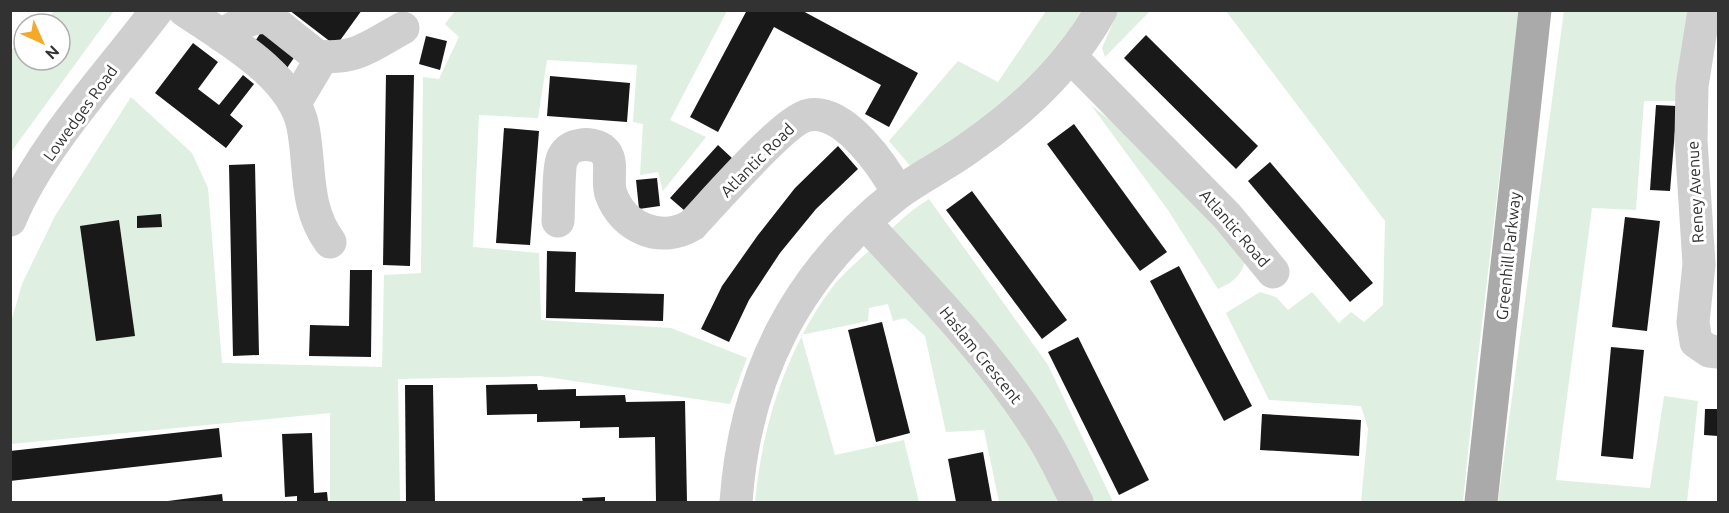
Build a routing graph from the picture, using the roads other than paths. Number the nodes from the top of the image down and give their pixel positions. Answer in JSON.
{"nodes":[{"id":1,"x":158,"y":10,"type":"edge"},
{"id":2,"x":184,"y":10,"type":"edge"},
{"id":3,"x":1101,"y":10,"type":"edge"},
{"id":4,"x":1535,"y":10,"type":"edge"},
{"id":5,"x":1703,"y":17,"type":"dead end"},
{"id":6,"x":403,"y":28,"type":"dead end"},
{"id":7,"x":221,"y":35,"type":"junction"},
{"id":8,"x":317,"y":56,"type":"junction"},
{"id":9,"x":1070,"y":56,"type":"junction"},
{"id":10,"x":295,"y":103,"type":"junction"},
{"id":11,"x":898,"y":193,"type":"junction"},
{"id":12,"x":10,"y":220,"type":"edge"},
{"id":13,"x":558,"y":221,"type":"dead end"},
{"id":14,"x":865,"y":223,"type":"junction"},
{"id":15,"x":330,"y":242,"type":"dead end"},
{"id":16,"x":1273,"y":272,"type":"dead end"},
{"id":17,"x":1719,"y":352,"type":"edge"},
{"id":18,"x":736,"y":502,"type":"edge"},
{"id":19,"x":1077,"y":502,"type":"edge"},
{"id":20,"x":1481,"y":502,"type":"edge"}],
"edges":[{"from":1,"to":12,"type":"street","name":"Lowedges Road"},
{"from":2,"to":7,"type":"street"},
{"from":3,"to":9,"type":"street"},
{"from":4,"to":20,"type":"main road","name":"Greenhill Parkway"},
{"from":5,"to":17,"type":"street","name":"Reney Avenue"},
{"from":6,"to":8,"type":"street"},
{"from":7,"to":8,"type":"street"},
{"from":7,"to":10,"type":"street"},
{"from":8,"to":10,"type":"street"},
{"from":9,"to":11,"type":"street"},
{"from":9,"to":16,"type":"street","name":"Atlantic Road"},
{"from":10,"to":15,"type":"street"},
{"from":11,"to":13,"type":"street","name":"Atlantic Road"},
{"from":11,"to":14,"type":"street"},
{"from":14,"to":18,"type":"street"},
{"from":14,"to":19,"type":"street","name":"Haslam Crescent"}]}
